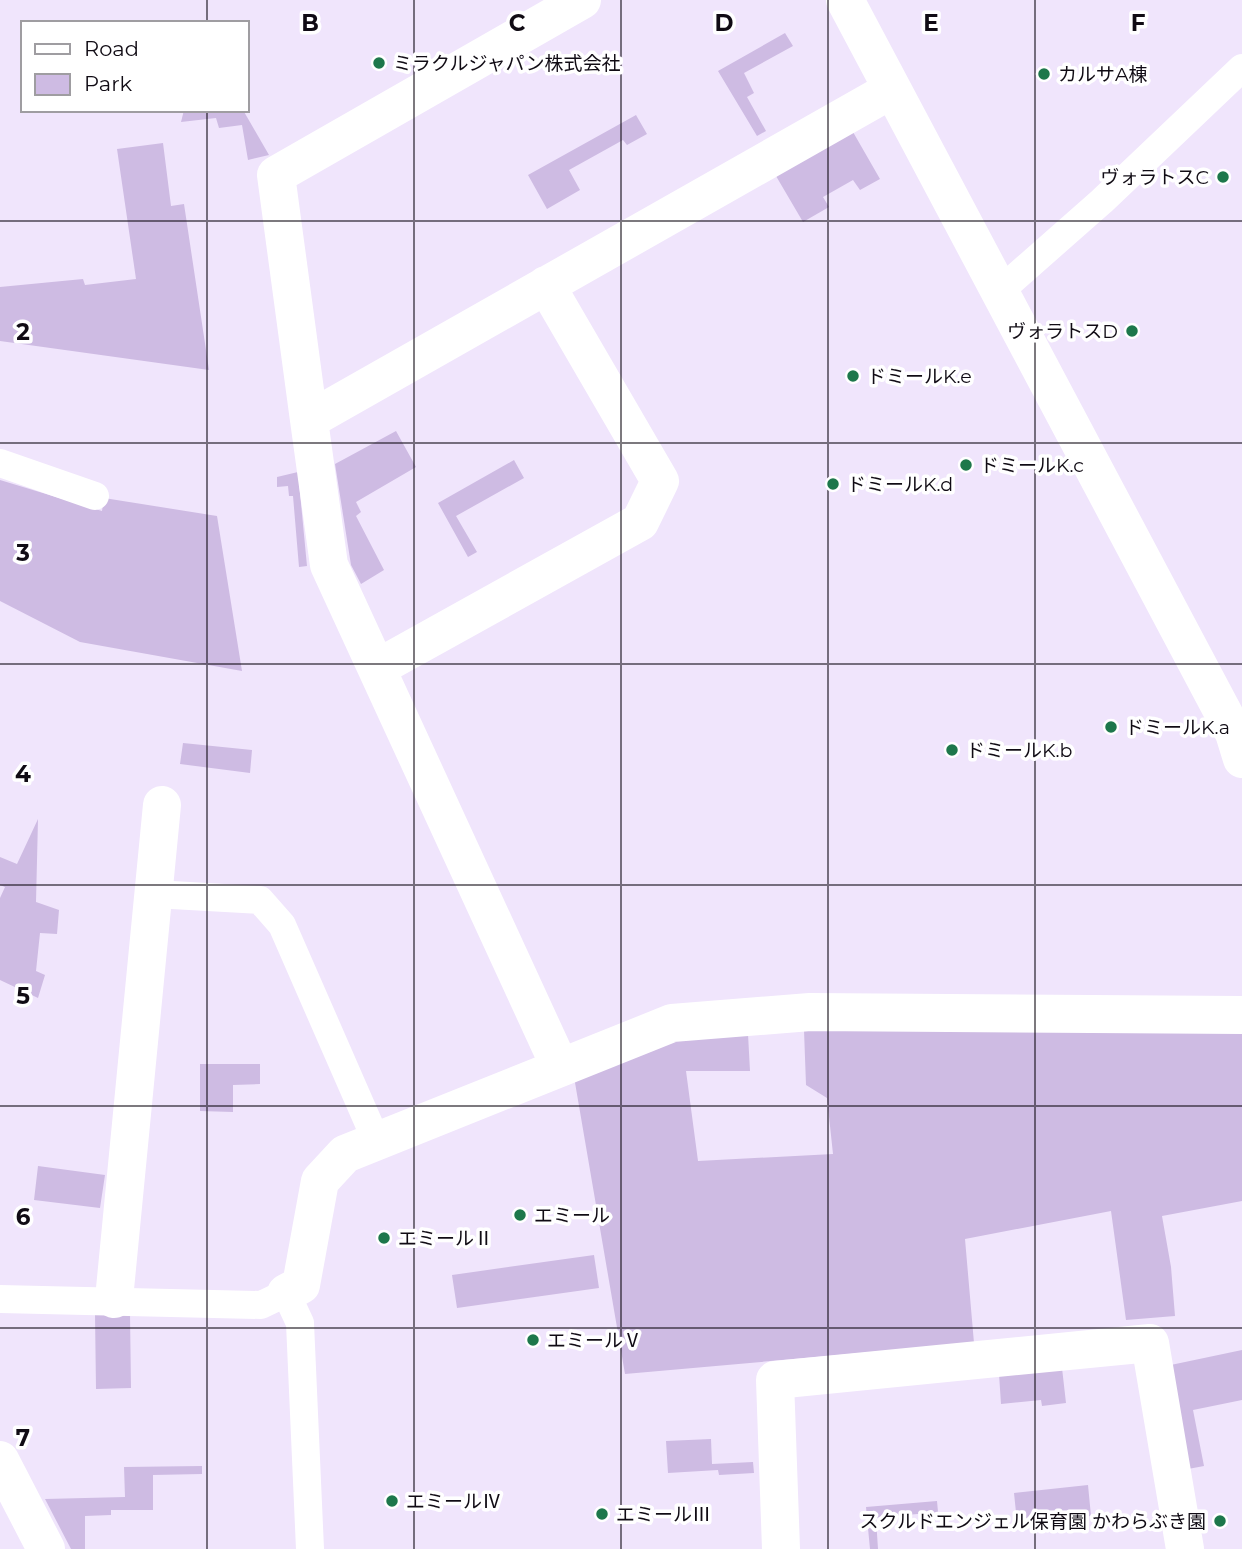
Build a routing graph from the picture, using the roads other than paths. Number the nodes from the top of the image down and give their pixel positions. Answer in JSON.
{"nodes":[{"id":1,"x":582,"y":0,"type":"edge"},
{"id":2,"x":845,"y":0,"type":"edge"},
{"id":3,"x":1242,"y":68,"type":"edge"},
{"id":4,"x":891,"y":90,"type":"junction"},
{"id":5,"x":546,"y":285,"type":"junction"},
{"id":6,"x":1002,"y":290,"type":"junction"},
{"id":7,"x":309,"y":421,"type":"junction"},
{"id":8,"x":0,"y":463,"type":"edge"},
{"id":9,"x":95,"y":496,"type":"dead end"},
{"id":10,"x":379,"y":667,"type":"junction"},
{"id":11,"x":1242,"y":758,"type":"edge"},
{"id":12,"x":162,"y":805,"type":"dead end"},
{"id":13,"x":154,"y":894,"type":"junction"},
{"id":14,"x":1242,"y":1015,"type":"edge"},
{"id":15,"x":560,"y":1066,"type":"junction"},
{"id":16,"x":376,"y":1140,"type":"junction"},
{"id":17,"x":286,"y":1293,"type":"junction"},
{"id":18,"x":0,"y":1298,"type":"edge"},
{"id":19,"x":114,"y":1299,"type":"junction"},
{"id":20,"x":0,"y":1460,"type":"edge"},
{"id":21,"x":46,"y":1549,"type":"edge"},
{"id":22,"x":310,"y":1549,"type":"edge"},
{"id":23,"x":781,"y":1549,"type":"edge"},
{"id":24,"x":1185,"y":1549,"type":"edge"}],
"edges":[{"from":1,"to":7,"type":"street"},
{"from":2,"to":4,"type":"street"},
{"from":3,"to":6,"type":"lane"},
{"from":4,"to":5,"type":"street"},
{"from":4,"to":6,"type":"street"},
{"from":5,"to":7,"type":"street"},
{"from":5,"to":10,"type":"street"},
{"from":6,"to":11,"type":"street"},
{"from":7,"to":10,"type":"street"},
{"from":8,"to":9,"type":"lane"},
{"from":10,"to":15,"type":"street"},
{"from":12,"to":13,"type":"street"},
{"from":13,"to":16,"type":"lane"},
{"from":13,"to":19,"type":"street"},
{"from":14,"to":15,"type":"street"},
{"from":15,"to":16,"type":"street"},
{"from":16,"to":17,"type":"street"},
{"from":17,"to":19,"type":"lane"},
{"from":17,"to":22,"type":"lane"},
{"from":18,"to":19,"type":"lane"},
{"from":20,"to":21,"type":"street"},
{"from":23,"to":24,"type":"street"}]}
